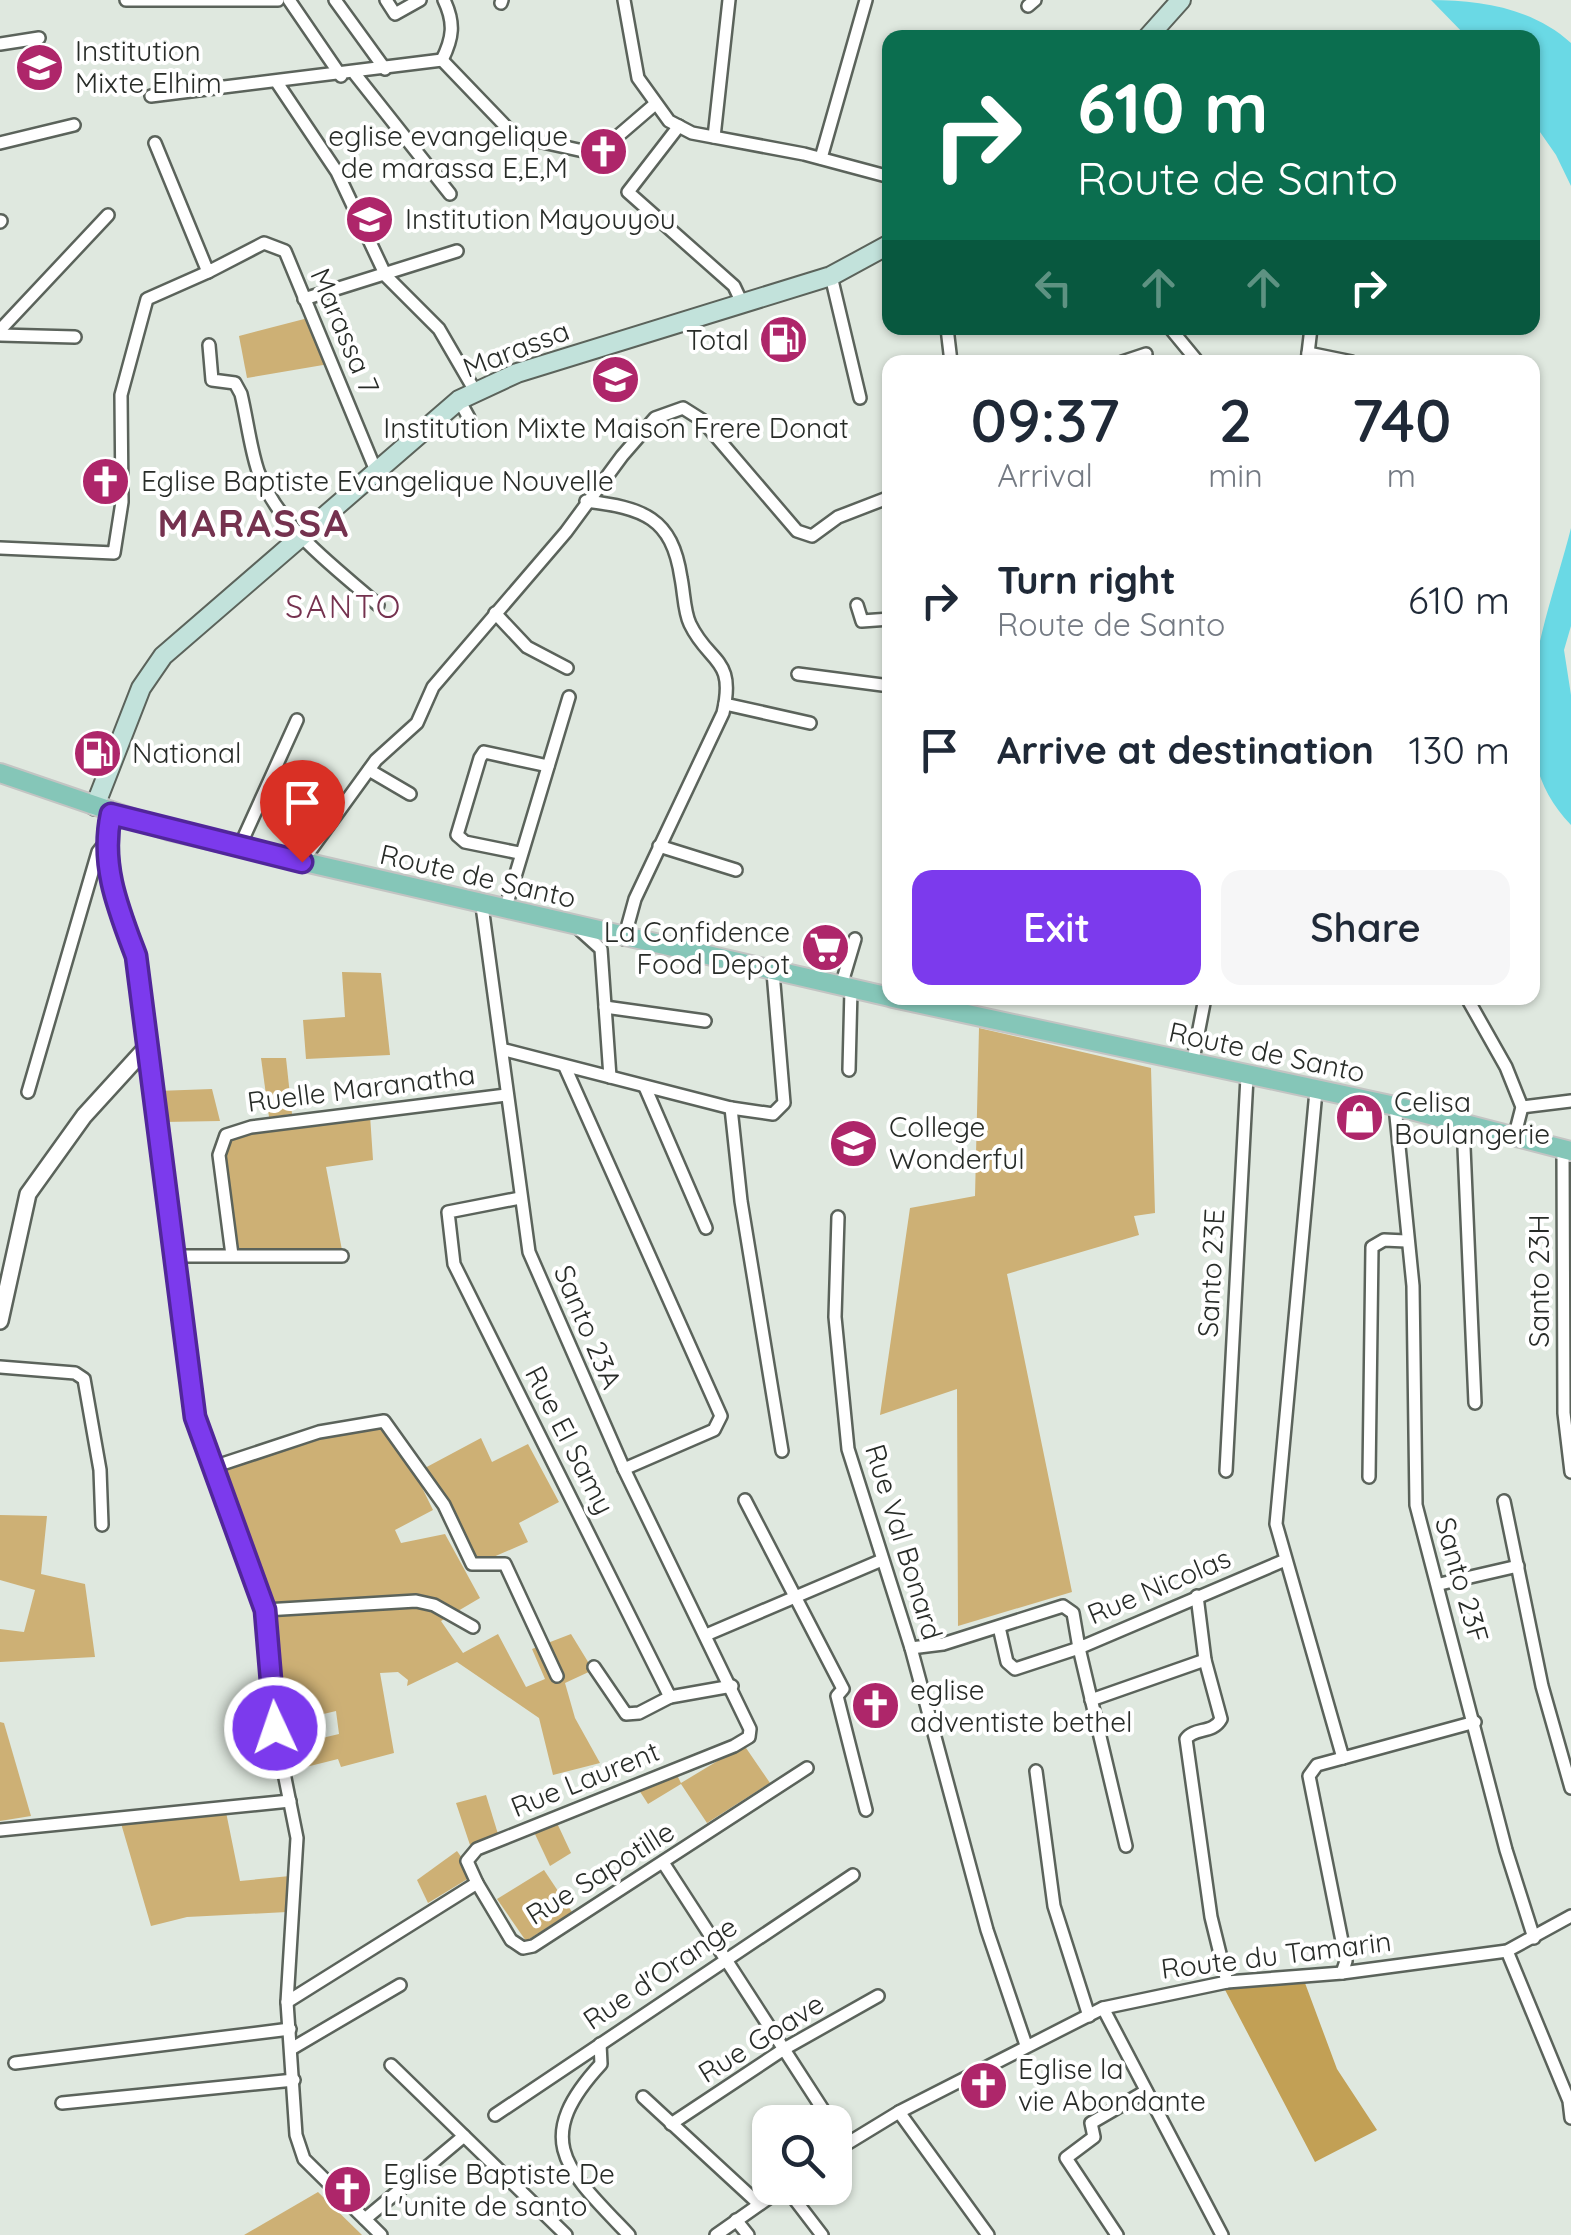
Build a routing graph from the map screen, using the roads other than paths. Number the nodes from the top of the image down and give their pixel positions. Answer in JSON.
{"nodes":[{"id":1,"x":126,"y":0,"type":"edge"},
{"id":2,"x":278,"y":0,"type":"edge"},
{"id":3,"x":288,"y":0,"type":"edge"},
{"id":4,"x":335,"y":0,"type":"edge"},
{"id":5,"x":386,"y":0,"type":"edge"},
{"id":6,"x":420,"y":0,"type":"edge"},
{"id":7,"x":444,"y":0,"type":"edge"},
{"id":8,"x":624,"y":0,"type":"edge"},
{"id":9,"x":729,"y":0,"type":"edge"},
{"id":10,"x":866,"y":0,"type":"edge"},
{"id":11,"x":1181,"y":0,"type":"edge"},
{"id":12,"x":1154,"y":30,"type":"edge"},
{"id":13,"x":39,"y":38,"type":"dead end"},
{"id":14,"x":0,"y":44,"type":"edge"},
{"id":15,"x":442,"y":60,"type":"junction"},
{"id":16,"x":385,"y":70,"type":"junction"},
{"id":17,"x":355,"y":74,"type":"junction"},
{"id":18,"x":340,"y":76,"type":"junction"},
{"id":19,"x":278,"y":84,"type":"junction"},
{"id":20,"x":151,"y":96,"type":"dead end"},
{"id":21,"x":654,"y":105,"type":"junction"},
{"id":22,"x":74,"y":125,"type":"dead end"},
{"id":23,"x":679,"y":126,"type":"junction"},
{"id":24,"x":714,"y":137,"type":"junction"},
{"id":25,"x":0,"y":143,"type":"edge"},
{"id":26,"x":155,"y":143,"type":"dead end"},
{"id":27,"x":822,"y":158,"type":"junction"},
{"id":28,"x":882,"y":175,"type":"edge"},
{"id":29,"x":450,"y":194,"type":"dead end"},
{"id":30,"x":108,"y":215,"type":"dead end"},
{"id":31,"x":882,"y":248,"type":"edge"},
{"id":32,"x":457,"y":251,"type":"dead end"},
{"id":33,"x":208,"y":272,"type":"junction"},
{"id":34,"x":386,"y":276,"type":"junction"},
{"id":35,"x":831,"y":276,"type":"junction"},
{"id":36,"x":304,"y":299,"type":"junction"},
{"id":37,"x":742,"y":303,"type":"junction"},
{"id":38,"x":0,"y":333,"type":"edge"},
{"id":39,"x":1176,"y":335,"type":"edge"},
{"id":40,"x":75,"y":337,"type":"dead end"},
{"id":41,"x":209,"y":345,"type":"dead end"},
{"id":42,"x":1146,"y":354,"type":"dead end"},
{"id":43,"x":1143,"y":355,"type":"edge"},
{"id":44,"x":1192,"y":355,"type":"edge"},
{"id":45,"x":467,"y":396,"type":"junction"},
{"id":46,"x":860,"y":398,"type":"dead end"},
{"id":47,"x":469,"y":418,"type":"dead end"},
{"id":48,"x":376,"y":471,"type":"junction"},
{"id":49,"x":586,"y":501,"type":"junction"},
{"id":50,"x":882,"y":501,"type":"edge"},
{"id":51,"x":301,"y":536,"type":"junction"},
{"id":52,"x":0,"y":548,"type":"edge"},
{"id":53,"x":378,"y":604,"type":"dead end"},
{"id":54,"x":857,"y":605,"type":"dead end"},
{"id":55,"x":494,"y":613,"type":"junction"},
{"id":56,"x":882,"y":620,"type":"edge"},
{"id":57,"x":567,"y":668,"type":"dead end"},
{"id":58,"x":798,"y":674,"type":"dead end"},
{"id":59,"x":882,"y":685,"type":"edge"},
{"id":60,"x":569,"y":697,"type":"dead end"},
{"id":61,"x":725,"y":704,"type":"junction"},
{"id":62,"x":296,"y":720,"type":"dead end"},
{"id":63,"x":810,"y":723,"type":"dead end"},
{"id":64,"x":548,"y":766,"type":"junction"},
{"id":65,"x":369,"y":770,"type":"junction"},
{"id":66,"x":0,"y":773,"type":"edge"},
{"id":67,"x":410,"y":794,"type":"dead end"},
{"id":68,"x":103,"y":810,"type":"junction"},
{"id":69,"x":105,"y":843,"type":"junction"},
{"id":70,"x":659,"y":846,"type":"junction"},
{"id":71,"x":239,"y":848,"type":"junction"},
{"id":72,"x":518,"y":853,"type":"junction"},
{"id":73,"x":302,"y":862,"type":"junction"},
{"id":74,"x":736,"y":870,"type":"dead end"},
{"id":75,"x":482,"y":906,"type":"junction"},
{"id":76,"x":505,"y":910,"type":"junction"},
{"id":77,"x":574,"y":926,"type":"junction"},
{"id":78,"x":624,"y":939,"type":"junction"},
{"id":79,"x":855,"y":939,"type":"dead end"},
{"id":80,"x":772,"y":972,"type":"junction"},
{"id":81,"x":846,"y":988,"type":"junction"},
{"id":82,"x":882,"y":995,"type":"edge"},
{"id":83,"x":946,"y":1005,"type":"edge"},
{"id":84,"x":1204,"y":1005,"type":"edge"},
{"id":85,"x":1471,"y":1005,"type":"edge"},
{"id":86,"x":605,"y":1007,"type":"junction"},
{"id":87,"x":705,"y":1021,"type":"dead end"},
{"id":88,"x":146,"y":1048,"type":"junction"},
{"id":89,"x":505,"y":1050,"type":"junction"},
{"id":90,"x":1192,"y":1066,"type":"junction"},
{"id":91,"x":565,"y":1067,"type":"junction"},
{"id":92,"x":850,"y":1070,"type":"dead end"},
{"id":93,"x":610,"y":1077,"type":"junction"},
{"id":94,"x":1247,"y":1077,"type":"junction"},
{"id":95,"x":645,"y":1087,"type":"junction"},
{"id":96,"x":1316,"y":1091,"type":"junction"},
{"id":97,"x":28,"y":1092,"type":"dead end"},
{"id":98,"x":506,"y":1094,"type":"junction"},
{"id":99,"x":1571,"y":1102,"type":"edge"},
{"id":100,"x":1395,"y":1106,"type":"junction"},
{"id":101,"x":1522,"y":1107,"type":"junction"},
{"id":102,"x":731,"y":1108,"type":"junction"},
{"id":103,"x":1463,"y":1124,"type":"junction"},
{"id":104,"x":1514,"y":1138,"type":"junction"},
{"id":105,"x":1567,"y":1150,"type":"edge"},
{"id":106,"x":520,"y":1198,"type":"junction"},
{"id":107,"x":838,"y":1217,"type":"dead end"},
{"id":108,"x":706,"y":1228,"type":"dead end"},
{"id":109,"x":1406,"y":1241,"type":"junction"},
{"id":110,"x":232,"y":1255,"type":"junction"},
{"id":111,"x":174,"y":1256,"type":"junction"},
{"id":112,"x":342,"y":1256,"type":"dead end"},
{"id":113,"x":2,"y":1303,"type":"edge"},
{"id":114,"x":0,"y":1320,"type":"edge"},
{"id":115,"x":0,"y":1367,"type":"edge"},
{"id":116,"x":1475,"y":1403,"type":"dead end"},
{"id":117,"x":782,"y":1451,"type":"dead end"},
{"id":118,"x":1570,"y":1465,"type":"edge"},
{"id":119,"x":210,"y":1468,"type":"junction"},
{"id":120,"x":624,"y":1469,"type":"junction"},
{"id":121,"x":1226,"y":1471,"type":"dead end"},
{"id":122,"x":1369,"y":1478,"type":"dead end"},
{"id":123,"x":744,"y":1500,"type":"dead end"},
{"id":124,"x":1504,"y":1500,"type":"dead end"},
{"id":125,"x":102,"y":1524,"type":"dead end"},
{"id":126,"x":882,"y":1560,"type":"junction"},
{"id":127,"x":1283,"y":1560,"type":"junction"},
{"id":128,"x":1518,"y":1566,"type":"junction"},
{"id":129,"x":1440,"y":1584,"type":"junction"},
{"id":130,"x":792,"y":1596,"type":"junction"},
{"id":131,"x":1197,"y":1596,"type":"junction"},
{"id":132,"x":265,"y":1610,"type":"junction"},
{"id":133,"x":473,"y":1627,"type":"dead end"},
{"id":134,"x":998,"y":1627,"type":"junction"},
{"id":135,"x":706,"y":1635,"type":"junction"},
{"id":136,"x":910,"y":1648,"type":"junction"},
{"id":137,"x":1078,"y":1648,"type":"junction"},
{"id":138,"x":1206,"y":1660,"type":"junction"},
{"id":139,"x":594,"y":1667,"type":"dead end"},
{"id":140,"x":557,"y":1676,"type":"dead end"},
{"id":141,"x":732,"y":1686,"type":"junction"},
{"id":142,"x":670,"y":1697,"type":"junction"},
{"id":143,"x":1092,"y":1700,"type":"junction"},
{"id":144,"x":1475,"y":1722,"type":"junction"},
{"id":145,"x":749,"y":1737,"type":"joint"},
{"id":146,"x":1343,"y":1758,"type":"junction"},
{"id":147,"x":807,"y":1768,"type":"dead end"},
{"id":148,"x":1036,"y":1771,"type":"dead end"},
{"id":149,"x":1571,"y":1788,"type":"edge"},
{"id":150,"x":290,"y":1801,"type":"junction"},
{"id":151,"x":866,"y":1810,"type":"dead end"},
{"id":152,"x":0,"y":1830,"type":"edge"},
{"id":153,"x":1126,"y":1846,"type":"dead end"},
{"id":154,"x":664,"y":1864,"type":"junction"},
{"id":155,"x":853,"y":1875,"type":"dead end"},
{"id":156,"x":477,"y":1883,"type":"junction"},
{"id":157,"x":1571,"y":1916,"type":"edge"},
{"id":158,"x":1534,"y":1938,"type":"junction"},
{"id":159,"x":1507,"y":1951,"type":"junction"},
{"id":160,"x":725,"y":1958,"type":"junction"},
{"id":161,"x":1342,"y":1973,"type":"junction"},
{"id":162,"x":1227,"y":1982,"type":"junction"},
{"id":163,"x":400,"y":1985,"type":"dead end"},
{"id":164,"x":878,"y":1996,"type":"dead end"},
{"id":165,"x":287,"y":2002,"type":"junction"},
{"id":166,"x":1103,"y":2008,"type":"junction"},
{"id":167,"x":1089,"y":2016,"type":"junction"},
{"id":168,"x":290,"y":2029,"type":"junction"},
{"id":169,"x":600,"y":2044,"type":"junction"},
{"id":170,"x":1026,"y":2045,"type":"junction"},
{"id":171,"x":784,"y":2049,"type":"junction"},
{"id":172,"x":292,"y":2050,"type":"junction"},
{"id":173,"x":15,"y":2063,"type":"dead end"},
{"id":174,"x":391,"y":2065,"type":"dead end"},
{"id":175,"x":294,"y":2080,"type":"junction"},
{"id":176,"x":1146,"y":2092,"type":"junction"},
{"id":177,"x":643,"y":2097,"type":"dead end"},
{"id":178,"x":62,"y":2103,"type":"dead end"},
{"id":179,"x":820,"y":2105,"type":"edge"},
{"id":180,"x":900,"y":2112,"type":"junction"},
{"id":181,"x":496,"y":2115,"type":"dead end"},
{"id":182,"x":1571,"y":2118,"type":"edge"},
{"id":183,"x":672,"y":2124,"type":"junction"},
{"id":184,"x":464,"y":2136,"type":"junction"},
{"id":185,"x":852,"y":2140,"type":"edge"},
{"id":186,"x":752,"y":2198,"type":"edge"},
{"id":187,"x":758,"y":2205,"type":"edge"},
{"id":188,"x":798,"y":2205,"type":"edge"},
{"id":189,"x":365,"y":2219,"type":"junction"},
{"id":190,"x":736,"y":2220,"type":"junction"},
{"id":191,"x":381,"y":2235,"type":"edge"},
{"id":192,"x":566,"y":2235,"type":"edge"},
{"id":193,"x":629,"y":2235,"type":"edge"},
{"id":194,"x":716,"y":2235,"type":"edge"},
{"id":195,"x":748,"y":2235,"type":"edge"},
{"id":196,"x":822,"y":2235,"type":"edge"},
{"id":197,"x":988,"y":2235,"type":"edge"},
{"id":198,"x":1117,"y":2235,"type":"edge"},
{"id":199,"x":1222,"y":2235,"type":"edge"}],
"edges":[{"from":1,"to":2,"type":"street"},
{"from":3,"to":18,"type":"street"},
{"from":4,"to":16,"type":"street"},
{"from":5,"to":6,"type":"street"},
{"from":7,"to":15,"type":"street"},
{"from":8,"to":21,"type":"street"},
{"from":9,"to":24,"type":"street"},
{"from":10,"to":27,"type":"street"},
{"from":11,"to":12,"type":"main road"},
{"from":13,"to":14,"type":"street"},
{"from":15,"to":16,"type":"street"},
{"from":15,"to":21,"type":"street"},
{"from":16,"to":17,"type":"street"},
{"from":17,"to":18,"type":"street"},
{"from":17,"to":29,"type":"street"},
{"from":18,"to":19,"type":"street"},
{"from":19,"to":20,"type":"street"},
{"from":19,"to":34,"type":"street"},
{"from":21,"to":23,"type":"street"},
{"from":22,"to":25,"type":"street"},
{"from":23,"to":24,"type":"street"},
{"from":23,"to":37,"type":"street"},
{"from":24,"to":27,"type":"street"},
{"from":26,"to":33,"type":"street"},
{"from":27,"to":28,"type":"street"},
{"from":30,"to":38,"type":"street"},
{"from":31,"to":35,"type":"main road","name":"Marassa"},
{"from":32,"to":34,"type":"street"},
{"from":33,"to":36,"type":"street","name":"Marassa 7"},
{"from":33,"to":52,"type":"street","name":"Marassa 7"},
{"from":34,"to":36,"type":"street"},
{"from":34,"to":45,"type":"street"},
{"from":35,"to":37,"type":"main road","name":"Marassa"},
{"from":35,"to":46,"type":"street"},
{"from":36,"to":48,"type":"street","name":"Marassa 7"},
{"from":37,"to":45,"type":"main road","name":"Marassa"},
{"from":38,"to":40,"type":"street"},
{"from":39,"to":44,"type":"street"},
{"from":41,"to":51,"type":"street"},
{"from":42,"to":43,"type":"street"},
{"from":45,"to":47,"type":"street"},
{"from":45,"to":48,"type":"main road","name":"Marassa"},
{"from":48,"to":51,"type":"main road","name":"Marassa"},
{"from":49,"to":50,"type":"street"},
{"from":49,"to":55,"type":"street"},
{"from":49,"to":61,"type":"street"},
{"from":51,"to":53,"type":"street"},
{"from":51,"to":68,"type":"main road","name":"Marassa"},
{"from":54,"to":56,"type":"street"},
{"from":55,"to":57,"type":"street"},
{"from":55,"to":65,"type":"street"},
{"from":58,"to":59,"type":"street"},
{"from":60,"to":64,"type":"street"},
{"from":61,"to":63,"type":"street"},
{"from":61,"to":70,"type":"street"},
{"from":62,"to":71,"type":"street"},
{"from":64,"to":72,"type":"street"},
{"from":64,"to":72,"type":"street"},
{"from":65,"to":67,"type":"street"},
{"from":65,"to":73,"type":"street"},
{"from":66,"to":68,"type":"main road","name":"Route de Santo"},
{"from":68,"to":69,"type":"street"},
{"from":68,"to":71,"type":"main road","name":"Route de Santo"},
{"from":69,"to":88,"type":"street"},
{"from":69,"to":97,"type":"street"},
{"from":70,"to":74,"type":"street"},
{"from":70,"to":78,"type":"street"},
{"from":71,"to":73,"type":"main road","name":"Route de Santo"},
{"from":72,"to":76,"type":"street"},
{"from":73,"to":75,"type":"main road","name":"Route de Santo"},
{"from":75,"to":76,"type":"main road","name":"Route de Santo"},
{"from":75,"to":89,"type":"street","name":"Santo 23A"},
{"from":76,"to":77,"type":"main road","name":"Route de Santo"},
{"from":77,"to":78,"type":"main road","name":"Route de Santo"},
{"from":77,"to":86,"type":"street"},
{"from":78,"to":80,"type":"main road","name":"Route de Santo"},
{"from":79,"to":81,"type":"street"},
{"from":80,"to":81,"type":"main road","name":"Route de Santo"},
{"from":80,"to":102,"type":"street"},
{"from":81,"to":82,"type":"main road","name":"Route de Santo"},
{"from":81,"to":92,"type":"street"},
{"from":83,"to":90,"type":"main road","name":"Route de Santo"},
{"from":84,"to":90,"type":"street"},
{"from":85,"to":101,"type":"street"},
{"from":86,"to":87,"type":"street"},
{"from":86,"to":93,"type":"street"},
{"from":88,"to":111,"type":"street"},
{"from":88,"to":113,"type":"street"},
{"from":89,"to":91,"type":"street"},
{"from":89,"to":98,"type":"street","name":"Santo 23A"},
{"from":90,"to":94,"type":"main road","name":"Route de Santo"},
{"from":91,"to":93,"type":"street"},
{"from":91,"to":120,"type":"street"},
{"from":93,"to":95,"type":"street"},
{"from":94,"to":96,"type":"main road","name":"Route de Santo"},
{"from":94,"to":121,"type":"street","name":"Santo 23E"},
{"from":95,"to":102,"type":"street"},
{"from":95,"to":108,"type":"street"},
{"from":96,"to":100,"type":"main road","name":"Route de Santo"},
{"from":96,"to":127,"type":"street"},
{"from":98,"to":106,"type":"street","name":"Santo 23A"},
{"from":98,"to":110,"type":"street","name":"Ruelle Maranatha"},
{"from":99,"to":101,"type":"street"},
{"from":100,"to":103,"type":"main road","name":"Route de Santo"},
{"from":100,"to":109,"type":"street","name":"Santo 23F"},
{"from":101,"to":104,"type":"street"},
{"from":102,"to":117,"type":"street"},
{"from":103,"to":104,"type":"main road","name":"Route de Santo"},
{"from":103,"to":116,"type":"street"},
{"from":104,"to":105,"type":"main road","name":"Route de Santo"},
{"from":105,"to":118,"type":"street","name":"Santo 23H"},
{"from":106,"to":120,"type":"street","name":"Santo 23A"},
{"from":106,"to":142,"type":"street","name":"Rue El Samy"},
{"from":107,"to":126,"type":"street","name":"Rue Val Bonard"},
{"from":109,"to":122,"type":"street"},
{"from":109,"to":129,"type":"street","name":"Santo 23F"},
{"from":110,"to":111,"type":"street"},
{"from":110,"to":112,"type":"street"},
{"from":111,"to":119,"type":"street"},
{"from":113,"to":114,"type":"street"},
{"from":115,"to":125,"type":"street"},
{"from":119,"to":132,"type":"street"},
{"from":119,"to":140,"type":"street"},
{"from":120,"to":135,"type":"street","name":"Santo 23A"},
{"from":123,"to":130,"type":"street"},
{"from":124,"to":128,"type":"street"},
{"from":126,"to":130,"type":"street"},
{"from":126,"to":136,"type":"street","name":"Rue Val Bonard"},
{"from":127,"to":131,"type":"street","name":"Rue Nicolas"},
{"from":127,"to":146,"type":"street"},
{"from":128,"to":129,"type":"street"},
{"from":128,"to":149,"type":"street"},
{"from":129,"to":144,"type":"street","name":"Santo 23F"},
{"from":130,"to":135,"type":"street"},
{"from":130,"to":151,"type":"street"},
{"from":131,"to":137,"type":"street","name":"Rue Nicolas"},
{"from":131,"to":138,"type":"street"},
{"from":132,"to":133,"type":"street"},
{"from":132,"to":150,"type":"street"},
{"from":134,"to":136,"type":"street","name":"Rue Nicolas"},
{"from":134,"to":137,"type":"street"},
{"from":134,"to":137,"type":"street","name":"Rue Nicolas"},
{"from":135,"to":141,"type":"street","name":"Santo 23A"},
{"from":136,"to":170,"type":"street","name":"Rue Val Bonard"},
{"from":137,"to":143,"type":"street"},
{"from":138,"to":143,"type":"street"},
{"from":138,"to":162,"type":"street"},
{"from":139,"to":142,"type":"street"},
{"from":141,"to":142,"type":"street"},
{"from":141,"to":145,"type":"street","name":"Santo 23A"},
{"from":143,"to":153,"type":"street"},
{"from":144,"to":146,"type":"street"},
{"from":144,"to":158,"type":"street","name":"Santo 23F"},
{"from":145,"to":156,"type":"street","name":"Rue Laurent"},
{"from":146,"to":161,"type":"street"},
{"from":147,"to":154,"type":"street","name":"Rue Sapotille"},
{"from":148,"to":167,"type":"street"},
{"from":150,"to":152,"type":"street"},
{"from":150,"to":165,"type":"street"},
{"from":154,"to":156,"type":"street","name":"Rue Sapotille"},
{"from":154,"to":160,"type":"street"},
{"from":155,"to":160,"type":"street","name":"Rue d'Orange"},
{"from":156,"to":165,"type":"street"},
{"from":157,"to":158,"type":"street","name":"Route du Tamarin"},
{"from":158,"to":159,"type":"street","name":"Route du Tamarin"},
{"from":159,"to":161,"type":"street","name":"Route du Tamarin"},
{"from":159,"to":182,"type":"street"},
{"from":160,"to":169,"type":"street","name":"Rue d'Orange"},
{"from":160,"to":171,"type":"street"},
{"from":161,"to":162,"type":"street","name":"Route du Tamarin"},
{"from":162,"to":166,"type":"street","name":"Route du Tamarin"},
{"from":163,"to":172,"type":"street"},
{"from":164,"to":171,"type":"street","name":"Rue Goave"},
{"from":165,"to":168,"type":"street"},
{"from":166,"to":167,"type":"street","name":"Route du Tamarin"},
{"from":166,"to":176,"type":"street"},
{"from":167,"to":170,"type":"street","name":"Route du Tamarin"},
{"from":168,"to":172,"type":"street"},
{"from":168,"to":173,"type":"street"},
{"from":169,"to":181,"type":"street","name":"Rue d'Orange"},
{"from":169,"to":193,"type":"street"},
{"from":170,"to":180,"type":"street","name":"Route du Tamarin"},
{"from":171,"to":179,"type":"street"},
{"from":171,"to":183,"type":"street","name":"Rue Goave"},
{"from":172,"to":175,"type":"street"},
{"from":174,"to":184,"type":"street"},
{"from":175,"to":178,"type":"street"},
{"from":175,"to":189,"type":"street"},
{"from":176,"to":198,"type":"street"},
{"from":176,"to":199,"type":"street"},
{"from":177,"to":183,"type":"street"},
{"from":180,"to":185,"type":"street","name":"Route du Tamarin"},
{"from":180,"to":197,"type":"street"},
{"from":183,"to":186,"type":"street"},
{"from":184,"to":189,"type":"street"},
{"from":184,"to":192,"type":"street"},
{"from":187,"to":190,"type":"street"},
{"from":188,"to":196,"type":"street"},
{"from":189,"to":191,"type":"street"},
{"from":190,"to":194,"type":"street"},
{"from":190,"to":195,"type":"street"}]}
